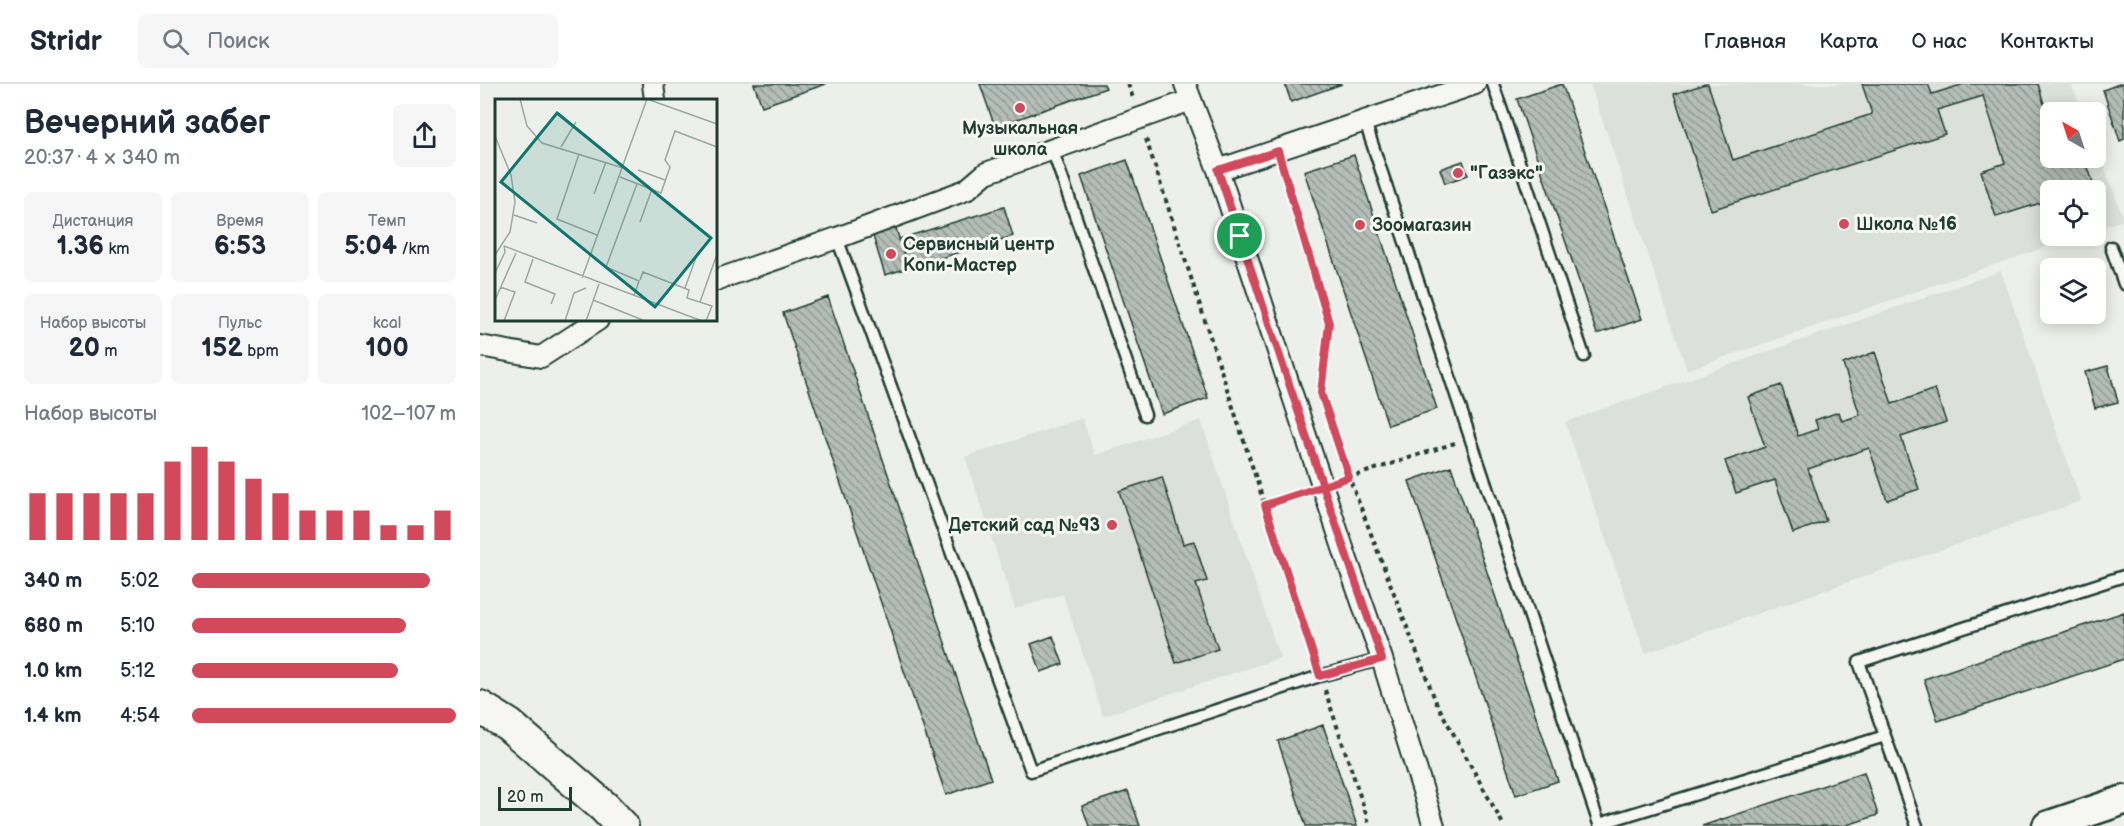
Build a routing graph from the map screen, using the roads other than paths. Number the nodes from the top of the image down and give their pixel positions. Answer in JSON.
{"nodes":[{"id":1,"x":652,"y":84,"type":"edge"},
{"id":2,"x":1475,"y":84,"type":"edge"},
{"id":3,"x":1493,"y":84,"type":"edge"},
{"id":4,"x":1188,"y":92,"type":"edge"},
{"id":5,"x":655,"y":99,"type":"edge"},
{"id":6,"x":1365,"y":122,"type":"junction"},
{"id":7,"x":1052,"y":149,"type":"junction"},
{"id":8,"x":1218,"y":170,"type":"junction"},
{"id":9,"x":837,"y":238,"type":"junction"},
{"id":10,"x":2110,"y":247,"type":"dead end"},
{"id":11,"x":717,"y":280,"type":"edge"},
{"id":12,"x":2124,"y":284,"type":"edge"},
{"id":13,"x":596,"y":321,"type":"edge"},
{"id":14,"x":480,"y":346,"type":"edge"},
{"id":15,"x":1584,"y":356,"type":"dead end"},
{"id":16,"x":1145,"y":415,"type":"dead end"},
{"id":17,"x":2124,"y":576,"type":"edge"},
{"id":18,"x":1382,"y":659,"type":"junction"},
{"id":19,"x":480,"y":707,"type":"edge"},
{"id":20,"x":1886,"y":736,"type":"junction"},
{"id":21,"x":2124,"y":800,"type":"edge"},
{"id":22,"x":622,"y":826,"type":"edge"},
{"id":23,"x":1434,"y":826,"type":"edge"},
{"id":24,"x":1917,"y":826,"type":"edge"},
{"id":25,"x":2047,"y":826,"type":"edge"}],
"edges":[{"from":1,"to":5,"type":"street"},
{"from":2,"to":6,"type":"street"},
{"from":3,"to":15,"type":"lane"},
{"from":4,"to":7,"type":"street"},
{"from":4,"to":8,"type":"street"},
{"from":6,"to":8,"type":"street"},
{"from":6,"to":20,"type":"lane"},
{"from":7,"to":9,"type":"street"},
{"from":7,"to":16,"type":"lane"},
{"from":8,"to":18,"type":"street"},
{"from":9,"to":11,"type":"street"},
{"from":9,"to":18,"type":"lane"},
{"from":10,"to":12,"type":"lane"},
{"from":13,"to":14,"type":"street"},
{"from":17,"to":20,"type":"lane"},
{"from":18,"to":23,"type":"street"},
{"from":19,"to":22,"type":"main road"},
{"from":20,"to":24,"type":"lane"},
{"from":21,"to":25,"type":"street"}]}
